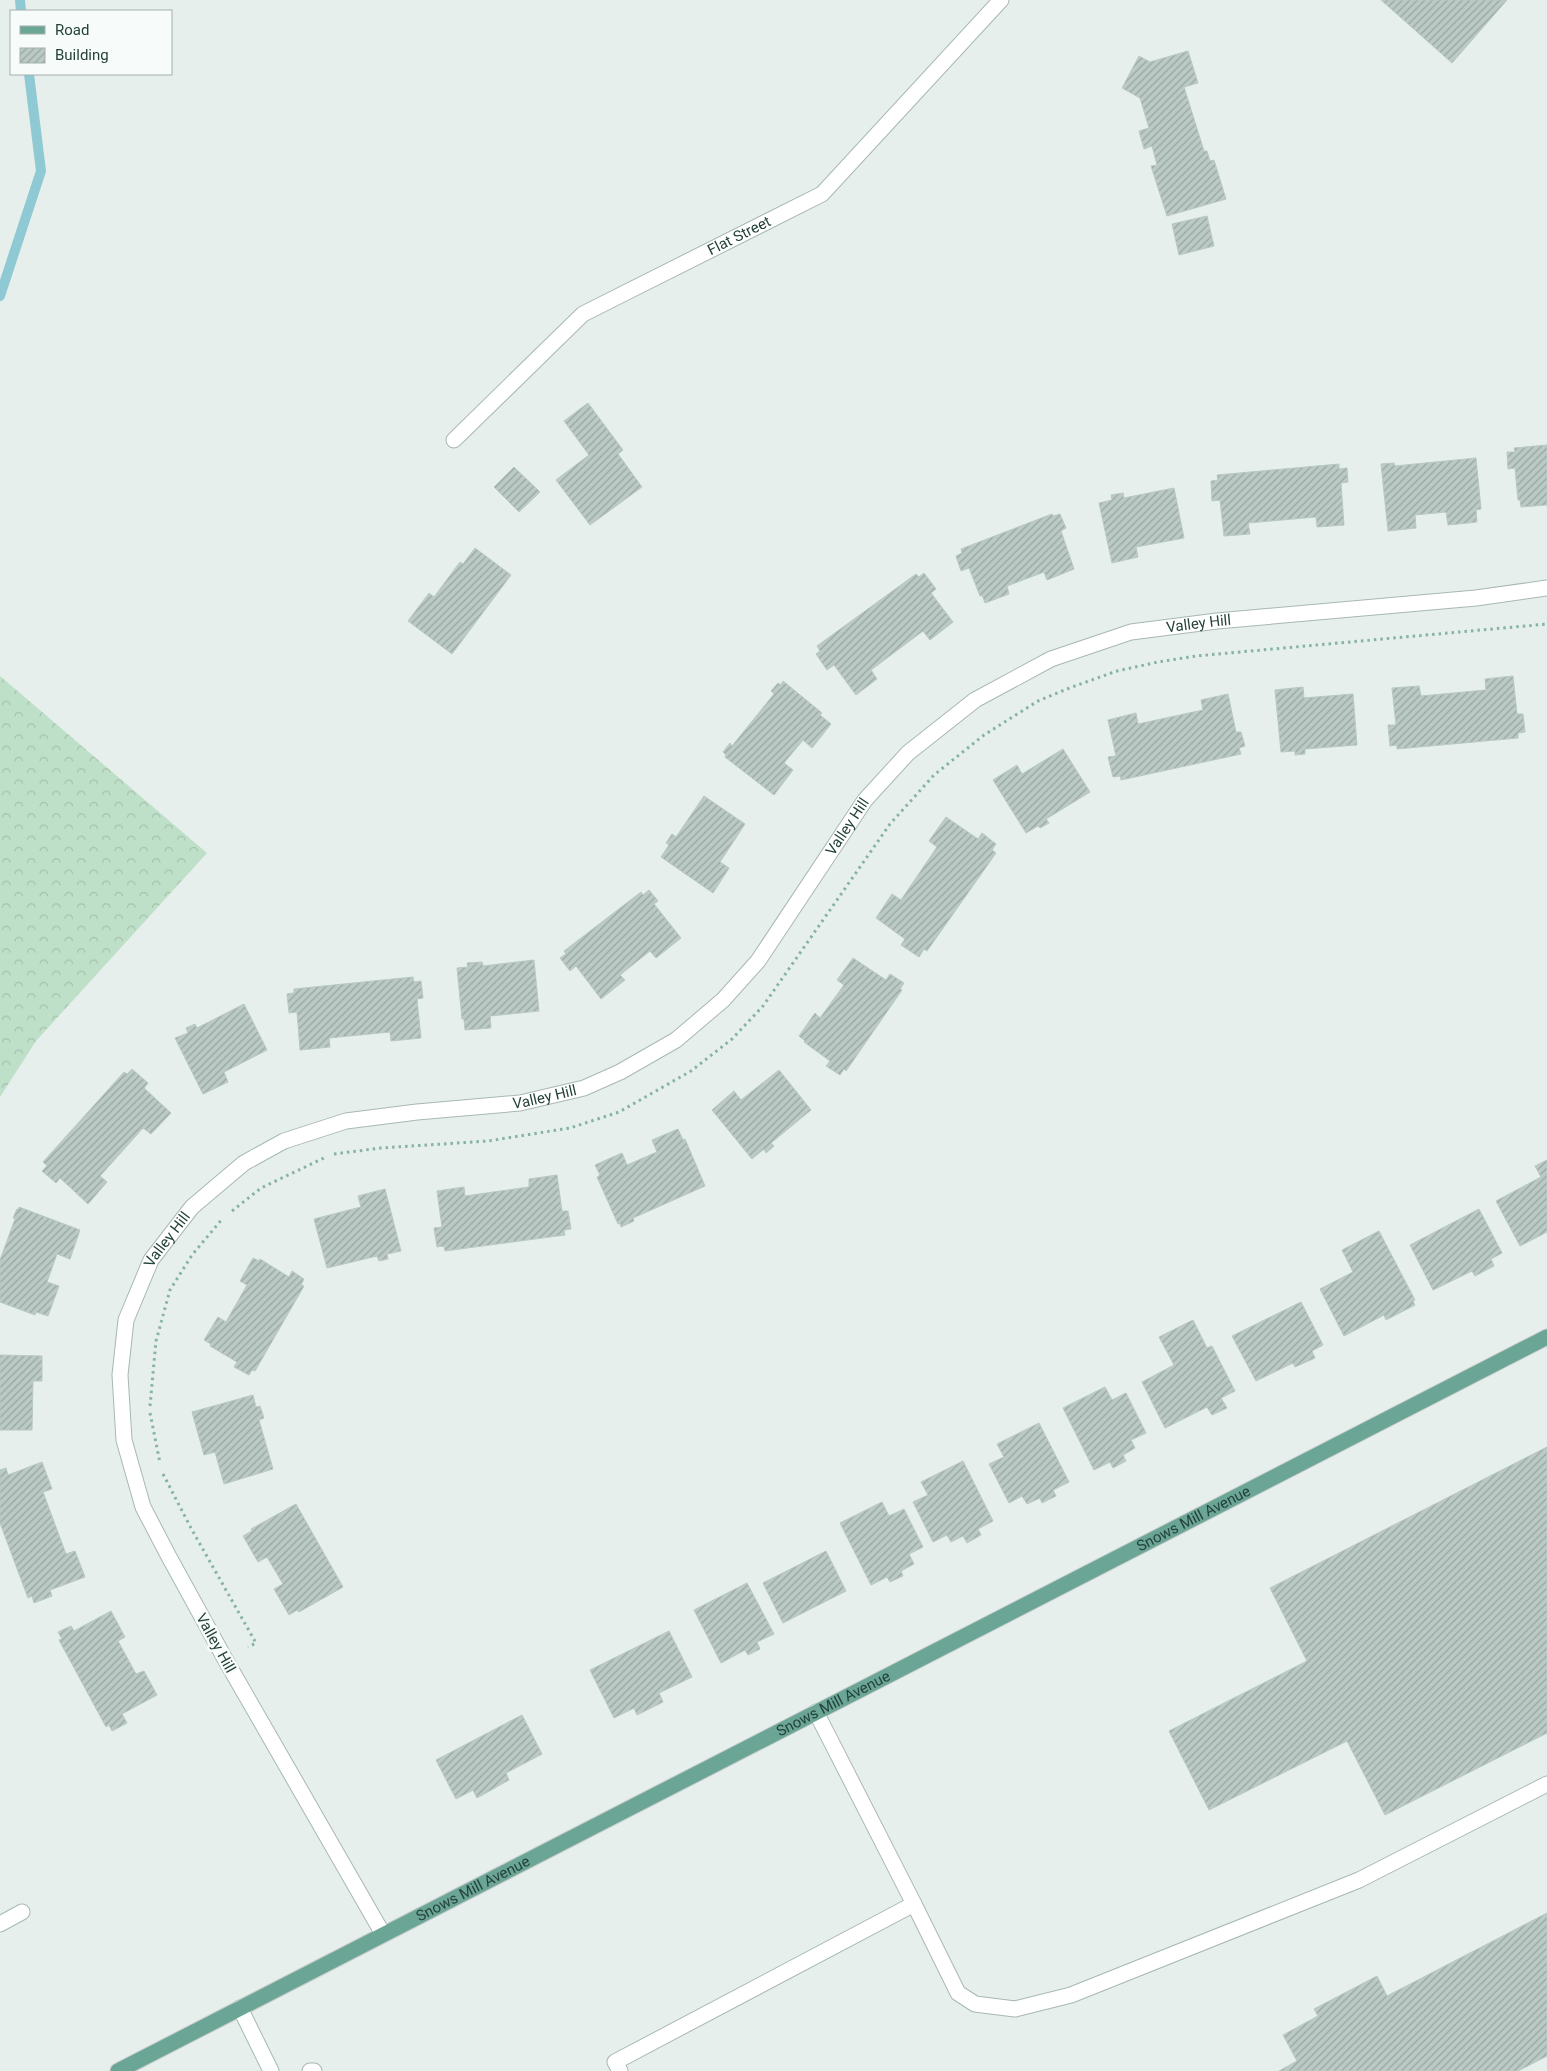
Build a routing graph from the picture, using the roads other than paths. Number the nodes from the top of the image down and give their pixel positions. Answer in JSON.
{"nodes":[{"id":1,"x":1001,"y":0,"type":"edge"},
{"id":2,"x":454,"y":440,"type":"dead end"},
{"id":3,"x":1547,"y":588,"type":"edge"},
{"id":4,"x":1547,"y":1337,"type":"edge"},
{"id":5,"x":816,"y":1712,"type":"junction"},
{"id":6,"x":1547,"y":1784,"type":"edge"},
{"id":7,"x":914,"y":1904,"type":"junction"},
{"id":8,"x":22,"y":1912,"type":"dead end"},
{"id":9,"x":0,"y":1924,"type":"edge"},
{"id":10,"x":383,"y":1934,"type":"junction"},
{"id":11,"x":240,"y":2008,"type":"junction"},
{"id":12,"x":118,"y":2071,"type":"edge"},
{"id":13,"x":270,"y":2071,"type":"edge"},
{"id":14,"x":310,"y":2071,"type":"edge"},
{"id":15,"x":314,"y":2071,"type":"edge"},
{"id":16,"x":620,"y":2071,"type":"edge"}],
"edges":[{"from":1,"to":2,"type":"street","name":"Flat Street"},
{"from":3,"to":10,"type":"street","name":"Valley Hill"},
{"from":4,"to":5,"type":"main road","name":"Snows Mill Avenue"},
{"from":5,"to":7,"type":"street"},
{"from":5,"to":10,"type":"main road","name":"Snows Mill Avenue"},
{"from":6,"to":7,"type":"street"},
{"from":7,"to":16,"type":"street"},
{"from":8,"to":9,"type":"street"},
{"from":10,"to":11,"type":"main road","name":"Snows Mill Avenue"},
{"from":11,"to":12,"type":"main road","name":"Snows Mill Avenue"},
{"from":11,"to":13,"type":"street"},
{"from":14,"to":15,"type":"street"}]}
